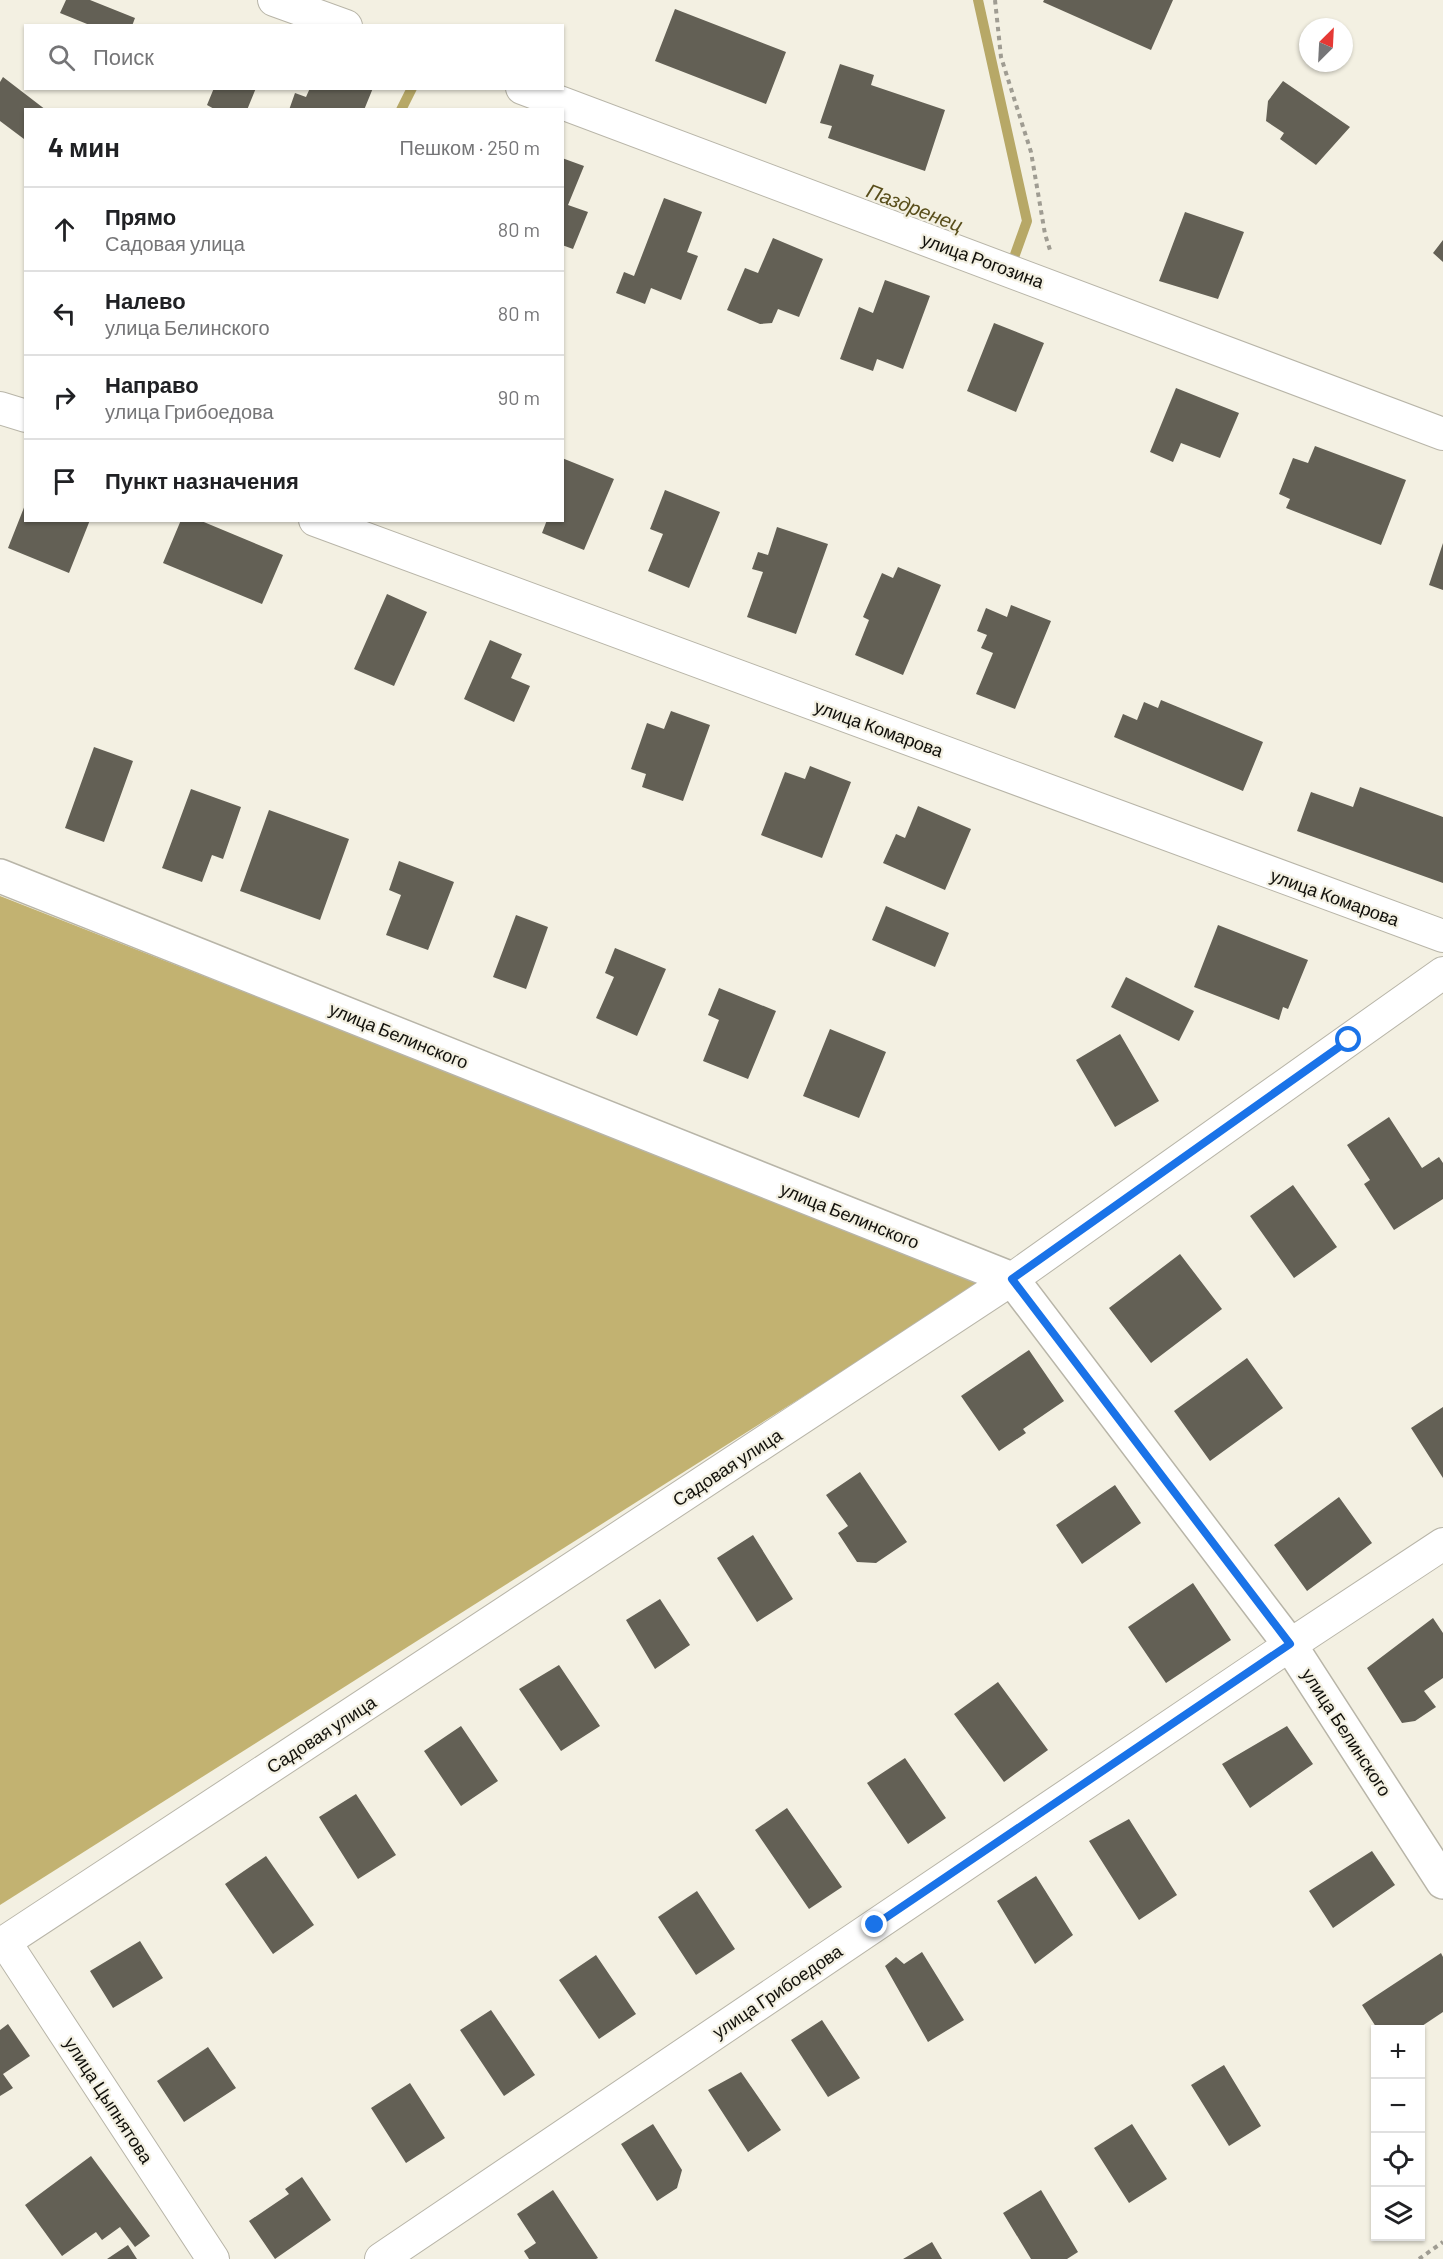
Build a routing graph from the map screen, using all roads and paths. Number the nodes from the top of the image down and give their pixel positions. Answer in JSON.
{"nodes":[{"id":1,"x":274,"y":0,"type":"edge"},
{"id":2,"x":995,"y":0,"type":"edge"},
{"id":3,"x":340,"y":24,"type":"edge"},
{"id":4,"x":527,"y":90,"type":"edge"},
{"id":5,"x":1053,"y":286,"type":"junction"},
{"id":6,"x":0,"y":408,"type":"edge"},
{"id":7,"x":24,"y":415,"type":"edge"},
{"id":8,"x":1443,"y":434,"type":"edge"},
{"id":9,"x":320,"y":522,"type":"edge"},
{"id":10,"x":0,"y":876,"type":"edge"},
{"id":11,"x":1443,"y":936,"type":"edge"},
{"id":12,"x":1443,"y":973,"type":"edge"},
{"id":13,"x":1012,"y":1279,"type":"junction"},
{"id":14,"x":1443,"y":1544,"type":"edge"},
{"id":15,"x":1290,"y":1644,"type":"junction"},
{"id":16,"x":1443,"y":1882,"type":"edge"},
{"id":17,"x":2,"y":1943,"type":"edge"},
{"id":18,"x":1443,"y":2242,"type":"edge"},
{"id":19,"x":213,"y":2259,"type":"edge"},
{"id":20,"x":381,"y":2259,"type":"edge"},
{"id":21,"x":1419,"y":2259,"type":"edge"}],
"edges":[{"from":1,"to":3,"type":"street"},
{"from":2,"to":5,"type":"path"},
{"from":4,"to":5,"type":"street","name":"улица Рогозина"},
{"from":5,"to":8,"type":"street","name":"улица Рогозина"},
{"from":6,"to":7,"type":"street"},
{"from":9,"to":11,"type":"street","name":"улица Комарова"},
{"from":10,"to":13,"type":"street","name":"улица Белинского"},
{"from":12,"to":13,"type":"street","name":"Садовая улица"},
{"from":13,"to":15,"type":"street","name":"улица Белинского"},
{"from":13,"to":17,"type":"street","name":"Садовая улица"},
{"from":14,"to":15,"type":"street","name":"улица Грибоедова"},
{"from":15,"to":16,"type":"street","name":"улица Белинского"},
{"from":15,"to":20,"type":"street","name":"улица Грибоедова"},
{"from":17,"to":19,"type":"street","name":"улица Цыпнятова"},
{"from":18,"to":21,"type":"path"}]}
